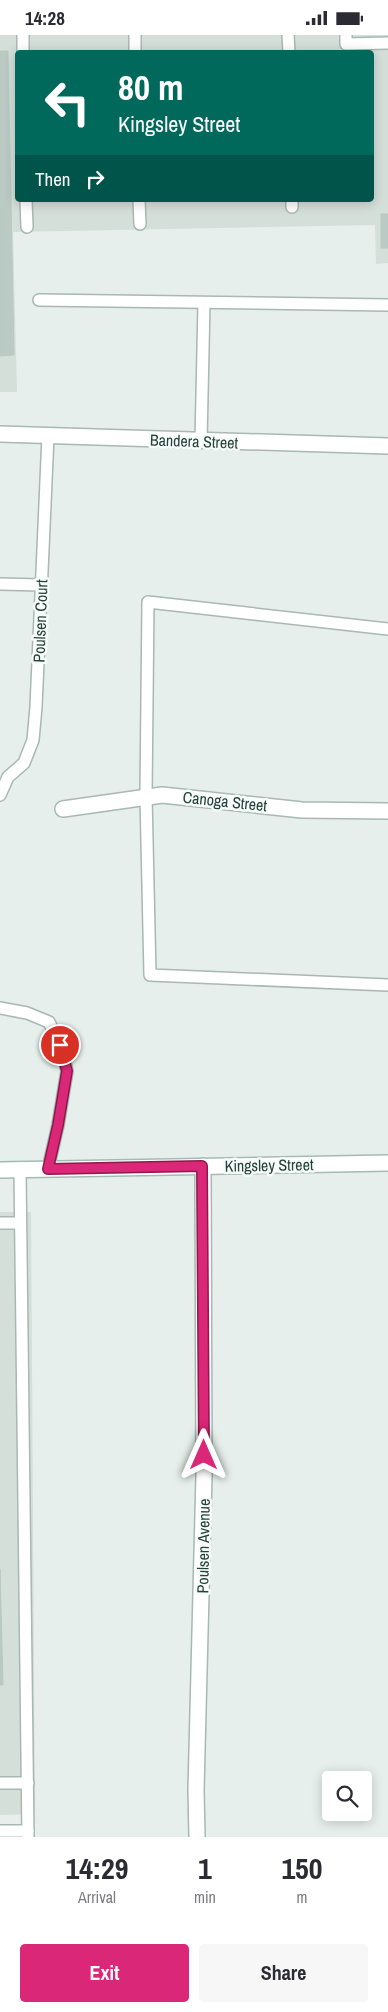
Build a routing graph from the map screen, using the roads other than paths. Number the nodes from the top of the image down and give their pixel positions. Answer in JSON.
{"nodes":[{"id":1,"x":23,"y":35,"type":"edge"},
{"id":2,"x":135,"y":35,"type":"edge"},
{"id":3,"x":288,"y":35,"type":"edge"},
{"id":4,"x":346,"y":35,"type":"edge"},
{"id":5,"x":388,"y":43,"type":"edge"},
{"id":6,"x":23,"y":50,"type":"edge"},
{"id":7,"x":135,"y":50,"type":"edge"},
{"id":8,"x":289,"y":50,"type":"edge"},
{"id":9,"x":26,"y":202,"type":"edge"},
{"id":10,"x":139,"y":202,"type":"edge"},
{"id":11,"x":140,"y":224,"type":"dead end"},
{"id":12,"x":27,"y":227,"type":"dead end"},
{"id":13,"x":39,"y":300,"type":"dead end"},
{"id":14,"x":204,"y":303,"type":"junction"},
{"id":15,"x":388,"y":305,"type":"edge"},
{"id":16,"x":0,"y":434,"type":"edge"},
{"id":17,"x":48,"y":436,"type":"junction"},
{"id":18,"x":201,"y":441,"type":"junction"},
{"id":19,"x":388,"y":447,"type":"edge"},
{"id":20,"x":0,"y":584,"type":"edge"},
{"id":21,"x":42,"y":585,"type":"junction"},
{"id":22,"x":388,"y":629,"type":"edge"},
{"id":23,"x":4,"y":774,"type":"edge"},
{"id":24,"x":0,"y":795,"type":"edge"},
{"id":25,"x":146,"y":796,"type":"junction"},
{"id":26,"x":63,"y":809,"type":"dead end"},
{"id":27,"x":388,"y":811,"type":"edge"},
{"id":28,"x":388,"y":985,"type":"edge"},
{"id":29,"x":0,"y":1008,"type":"edge"},
{"id":30,"x":388,"y":1163,"type":"edge"},
{"id":31,"x":202,"y":1166,"type":"junction"},
{"id":32,"x":48,"y":1169,"type":"junction"},
{"id":33,"x":0,"y":1170,"type":"edge"},
{"id":34,"x":20,"y":1170,"type":"junction"},
{"id":35,"x":0,"y":1223,"type":"edge"},
{"id":36,"x":20,"y":1223,"type":"junction"},
{"id":37,"x":0,"y":1783,"type":"edge"},
{"id":38,"x":28,"y":1783,"type":"junction"},
{"id":39,"x":0,"y":1831,"type":"edge"},
{"id":40,"x":28,"y":1834,"type":"edge"},
{"id":41,"x":197,"y":1837,"type":"edge"}],
"edges":[{"from":1,"to":6,"type":"lane"},
{"from":2,"to":7,"type":"lane"},
{"from":3,"to":8,"type":"lane"},
{"from":4,"to":5,"type":"lane"},
{"from":9,"to":12,"type":"lane"},
{"from":10,"to":11,"type":"lane"},
{"from":13,"to":14,"type":"lane"},
{"from":14,"to":15,"type":"lane"},
{"from":14,"to":18,"type":"lane"},
{"from":16,"to":17,"type":"street","name":"Bandera Street"},
{"from":17,"to":18,"type":"street","name":"Bandera Street"},
{"from":17,"to":21,"type":"lane","name":"Poulsen Court"},
{"from":18,"to":19,"type":"street","name":"Bandera Street"},
{"from":20,"to":21,"type":"lane"},
{"from":21,"to":23,"type":"lane","name":"Poulsen Court"},
{"from":22,"to":25,"type":"lane"},
{"from":23,"to":24,"type":"lane","name":"Poulsen Court"},
{"from":25,"to":26,"type":"street","name":"Canoga Street"},
{"from":25,"to":27,"type":"street","name":"Canoga Street"},
{"from":25,"to":28,"type":"lane"},
{"from":29,"to":32,"type":"lane"},
{"from":30,"to":31,"type":"street","name":"Kingsley Street"},
{"from":31,"to":32,"type":"street","name":"Kingsley Street"},
{"from":31,"to":41,"type":"street","name":"Poulsen Avenue"},
{"from":32,"to":34,"type":"street","name":"Kingsley Street"},
{"from":33,"to":34,"type":"street","name":"Kingsley Street"},
{"from":34,"to":36,"type":"lane"},
{"from":35,"to":36,"type":"lane"},
{"from":36,"to":38,"type":"lane"},
{"from":37,"to":38,"type":"lane"},
{"from":38,"to":40,"type":"lane"},
{"from":39,"to":40,"type":"lane"}]}
